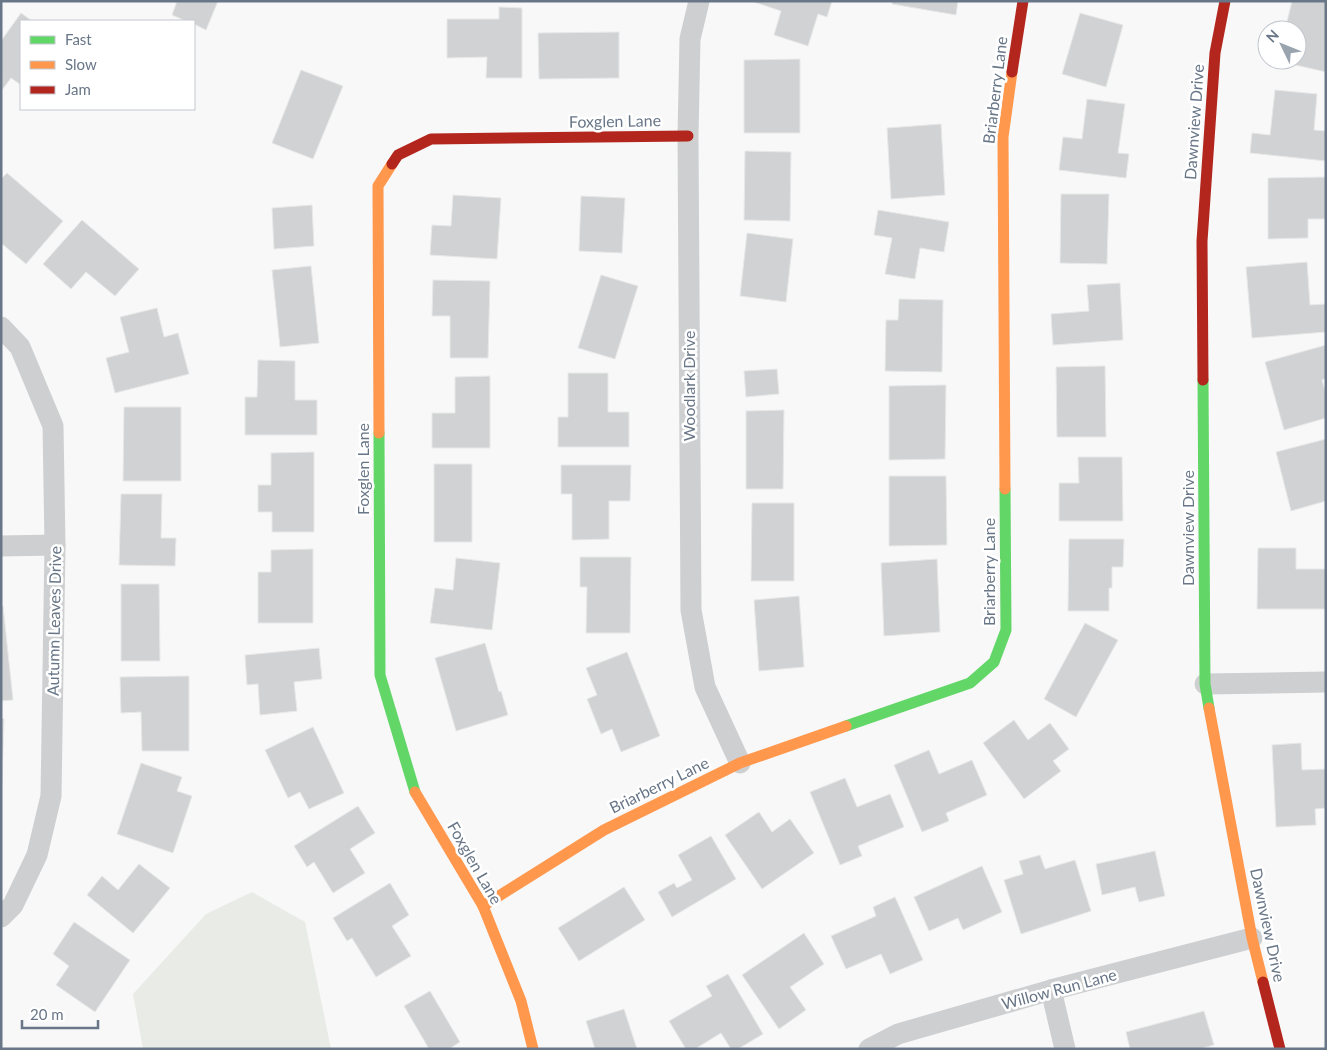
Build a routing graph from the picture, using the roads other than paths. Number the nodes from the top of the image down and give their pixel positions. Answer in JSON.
{"nodes":[{"id":1,"x":699,"y":1,"type":"edge"},
{"id":2,"x":1023,"y":1,"type":"edge"},
{"id":3,"x":1225,"y":1,"type":"edge"},
{"id":4,"x":688,"y":136,"type":"junction"},
{"id":5,"x":1,"y":327,"type":"edge"},
{"id":6,"x":55,"y":545,"type":"junction"},
{"id":7,"x":1,"y":546,"type":"edge"},
{"id":8,"x":1326,"y":682,"type":"edge"},
{"id":9,"x":1205,"y":684,"type":"junction"},
{"id":10,"x":740,"y":763,"type":"junction"},
{"id":11,"x":483,"y":906,"type":"junction"},
{"id":12,"x":1,"y":918,"type":"edge"},
{"id":13,"x":1252,"y":938,"type":"junction"},
{"id":14,"x":1051,"y":990,"type":"junction"},
{"id":15,"x":533,"y":1049,"type":"edge"},
{"id":16,"x":869,"y":1049,"type":"edge"},
{"id":17,"x":1066,"y":1049,"type":"edge"},
{"id":18,"x":1280,"y":1049,"type":"edge"}],
"edges":[{"from":1,"to":4,"type":"street","name":"Woodlark Drive"},
{"from":2,"to":10,"type":"street","name":"Briarberry Lane"},
{"from":3,"to":9,"type":"street","name":"Dawnview Drive"},
{"from":4,"to":10,"type":"street","name":"Woodlark Drive"},
{"from":4,"to":11,"type":"street","name":"Foxglen Lane"},
{"from":5,"to":6,"type":"street","name":"Autumn Leaves Drive"},
{"from":6,"to":7,"type":"street"},
{"from":6,"to":12,"type":"street","name":"Autumn Leaves Drive"},
{"from":8,"to":9,"type":"street"},
{"from":9,"to":13,"type":"street","name":"Dawnview Drive"},
{"from":10,"to":11,"type":"street","name":"Briarberry Lane"},
{"from":11,"to":15,"type":"street","name":"Foxglen Lane"},
{"from":13,"to":14,"type":"street","name":"Willow Run Lane"},
{"from":13,"to":18,"type":"street","name":"Dawnview Drive"},
{"from":14,"to":16,"type":"street","name":"Willow Run Lane"},
{"from":14,"to":17,"type":"street"}]}
